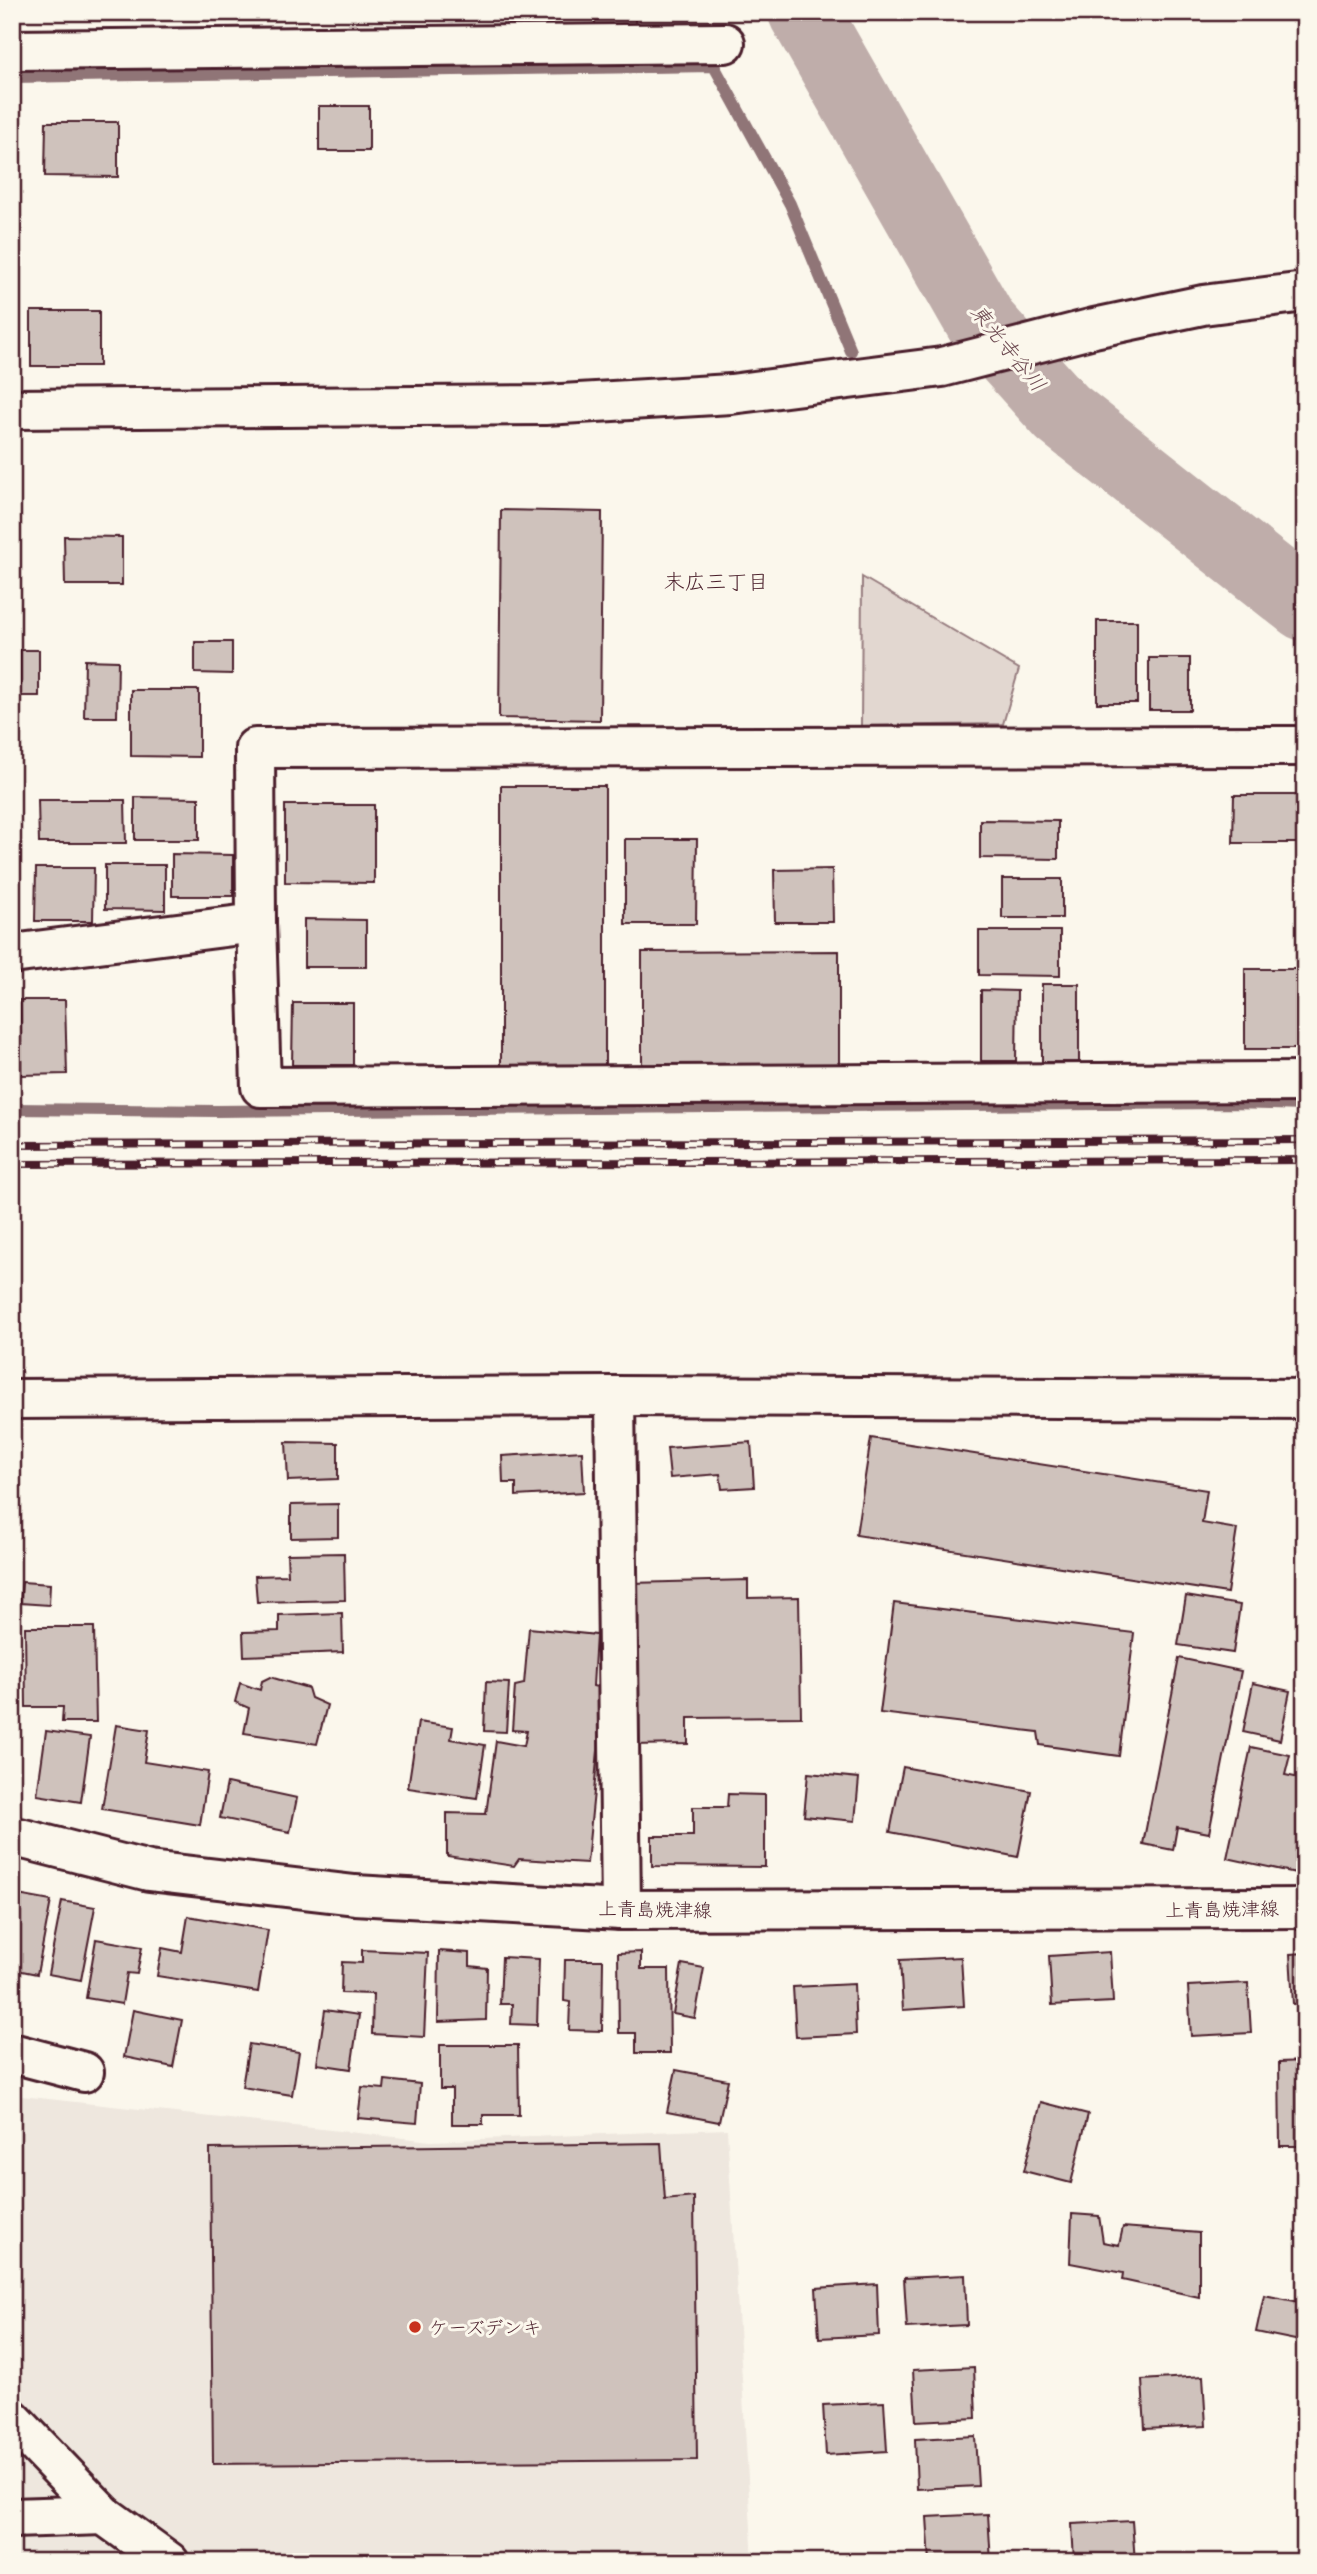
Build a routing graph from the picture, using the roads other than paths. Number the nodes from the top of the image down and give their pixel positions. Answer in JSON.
{"nodes":[{"id":1,"x":725,"y":43,"type":"dead end"},
{"id":2,"x":12,"y":50,"type":"edge"},
{"id":3,"x":1305,"y":292,"type":"edge"},
{"id":4,"x":12,"y":409,"type":"edge"},
{"id":5,"x":1305,"y":746,"type":"edge"},
{"id":6,"x":256,"y":923,"type":"junction"},
{"id":7,"x":12,"y":954,"type":"edge"},
{"id":8,"x":1305,"y":1082,"type":"edge"},
{"id":9,"x":615,"y":1396,"type":"junction"},
{"id":10,"x":12,"y":1399,"type":"edge"},
{"id":11,"x":1305,"y":1399,"type":"edge"},
{"id":12,"x":12,"y":1836,"type":"edge"},
{"id":13,"x":1305,"y":1908,"type":"edge"},
{"id":14,"x":621,"y":1910,"type":"junction"},
{"id":15,"x":12,"y":2053,"type":"edge"},
{"id":16,"x":84,"y":2072,"type":"dead end"},
{"id":17,"x":12,"y":2419,"type":"edge"},
{"id":18,"x":104,"y":2515,"type":"junction"},
{"id":19,"x":12,"y":2518,"type":"edge"},
{"id":20,"x":169,"y":2562,"type":"edge"}],
"edges":[{"from":1,"to":2,"type":"street"},
{"from":3,"to":4,"type":"street"},
{"from":5,"to":6,"type":"street"},
{"from":6,"to":7,"type":"street"},
{"from":6,"to":8,"type":"street"},
{"from":9,"to":10,"type":"street"},
{"from":9,"to":11,"type":"street"},
{"from":9,"to":14,"type":"street"},
{"from":12,"to":14,"type":"street","name":"上青島焼津線"},
{"from":13,"to":14,"type":"street","name":"上青島焼津線"},
{"from":15,"to":16,"type":"street"},
{"from":17,"to":18,"type":"street"},
{"from":18,"to":19,"type":"street"},
{"from":18,"to":20,"type":"street"}]}
